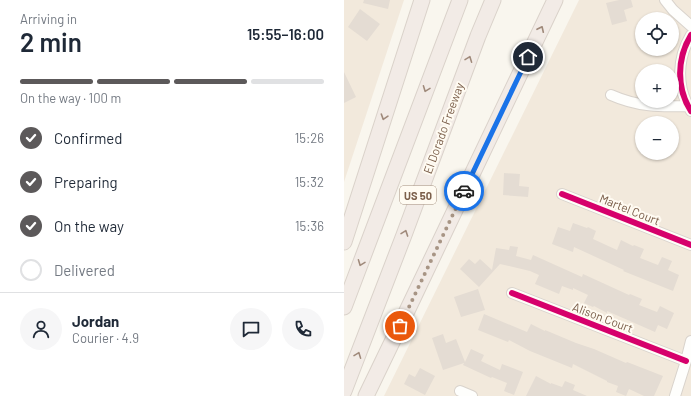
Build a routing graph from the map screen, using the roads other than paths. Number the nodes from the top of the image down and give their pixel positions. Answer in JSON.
{"nodes":[{"id":1,"x":422,"y":0,"type":"edge"},
{"id":2,"x":460,"y":0,"type":"edge"},
{"id":3,"x":493,"y":0,"type":"edge"},
{"id":4,"x":555,"y":0,"type":"edge"},
{"id":5,"x":665,"y":0,"type":"edge"},
{"id":6,"x":691,"y":26,"type":"edge"},
{"id":7,"x":691,"y":35,"type":"edge"},
{"id":8,"x":611,"y":95,"type":"dead end"},
{"id":9,"x":690,"y":109,"type":"edge"},
{"id":10,"x":562,"y":194,"type":"dead end"},
{"id":11,"x":344,"y":242,"type":"edge"},
{"id":12,"x":691,"y":245,"type":"edge"},
{"id":13,"x":512,"y":293,"type":"dead end"},
{"id":14,"x":344,"y":307,"type":"edge"},
{"id":15,"x":691,"y":341,"type":"edge"},
{"id":16,"x":686,"y":361,"type":"junction"},
{"id":17,"x":344,"y":391,"type":"edge"},
{"id":18,"x":460,"y":391,"type":"dead end"},
{"id":19,"x":366,"y":396,"type":"edge"},
{"id":20,"x":472,"y":396,"type":"edge"},
{"id":21,"x":675,"y":396,"type":"edge"}],
"edges":[{"from":1,"to":11,"type":"highway","one_way":true},
{"from":2,"to":14,"type":"highway","number":"US 50","one_way":true},
{"from":17,"to":3,"type":"highway","name":"El Dorado Freeway","number":"US 50","one_way":true},
{"from":19,"to":4,"type":"highway","one_way":true},
{"from":5,"to":6,"type":"street"},
{"from":7,"to":9,"type":"street"},
{"from":8,"to":9,"type":"street"},
{"from":10,"to":12,"type":"street","name":"Martel Court"},
{"from":13,"to":16,"type":"street","name":"Alison Court"},
{"from":15,"to":16,"type":"street"},
{"from":16,"to":21,"type":"street"},
{"from":18,"to":20,"type":"street"}]}
